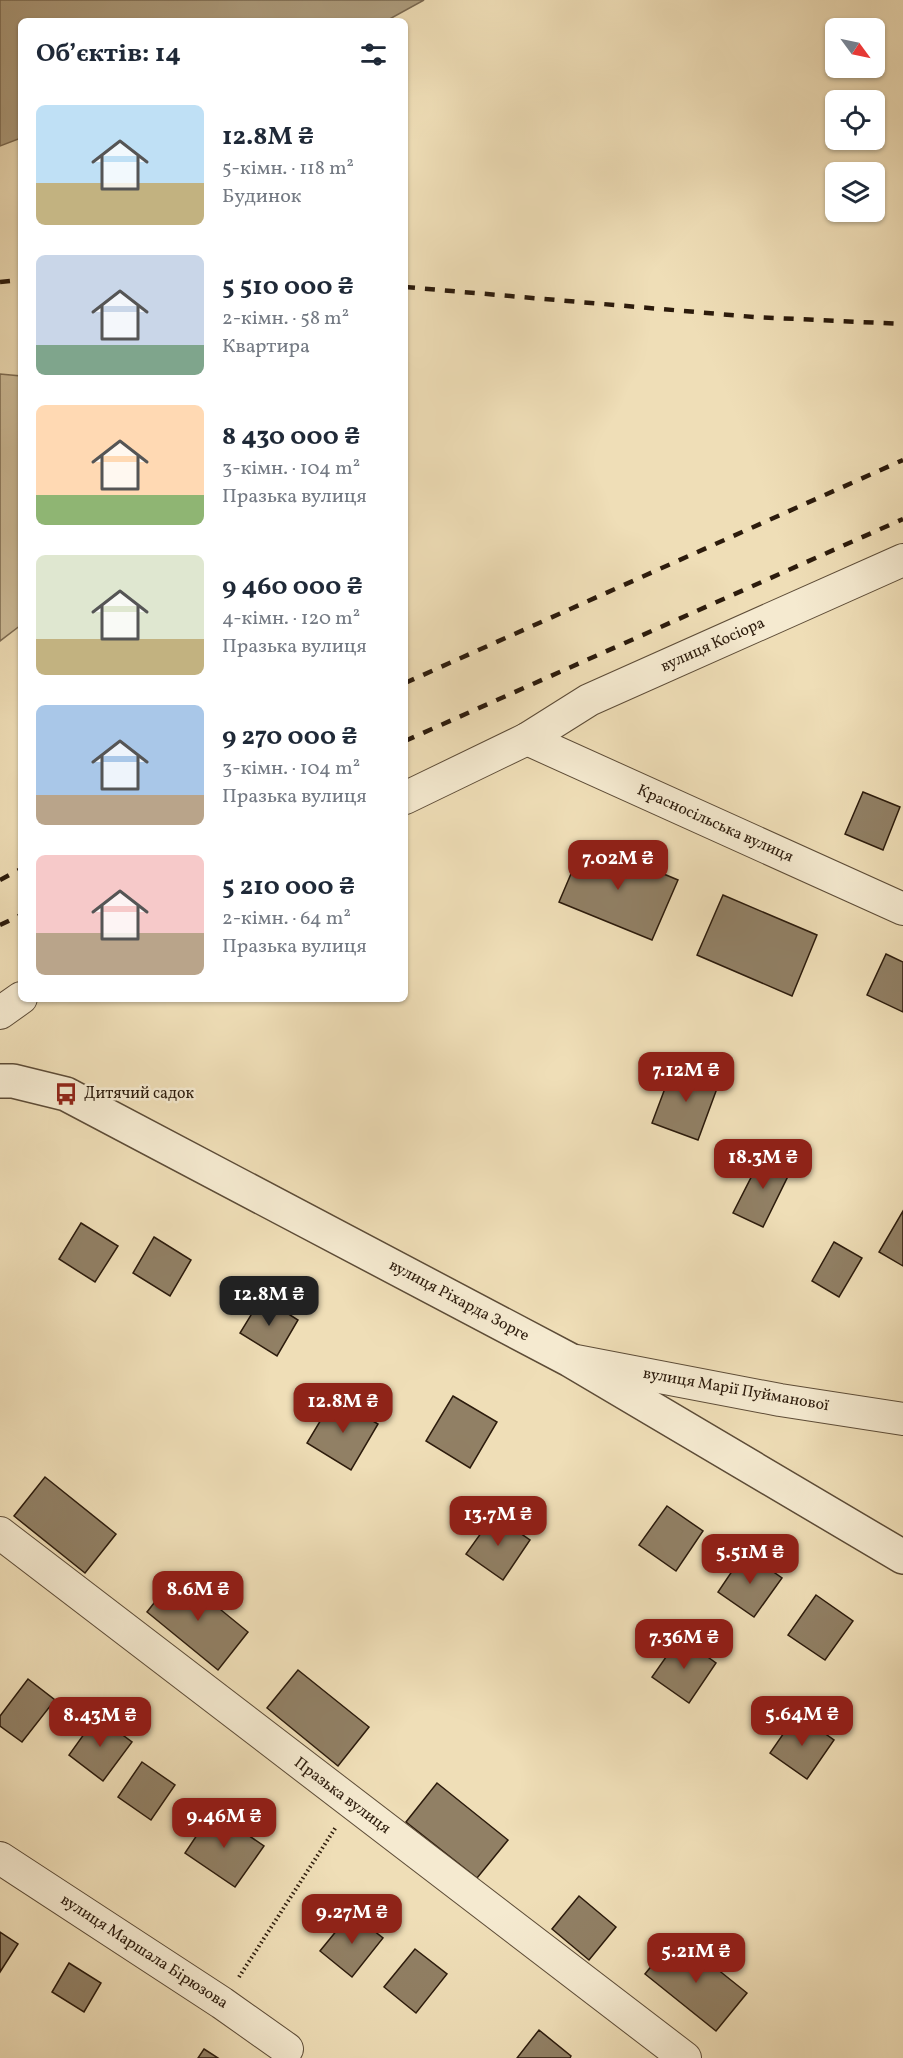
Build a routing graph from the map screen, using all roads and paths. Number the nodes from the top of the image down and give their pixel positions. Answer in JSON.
{"nodes":[{"id":1,"x":903,"y":560,"type":"edge"},
{"id":2,"x":527,"y":739,"type":"junction"},
{"id":3,"x":408,"y":797,"type":"edge"},
{"id":4,"x":903,"y":909,"type":"edge"},
{"id":5,"x":18,"y":1000,"type":"edge"},
{"id":6,"x":0,"y":1013,"type":"edge"},
{"id":7,"x":0,"y":1081,"type":"edge"},
{"id":8,"x":570,"y":1360,"type":"junction"},
{"id":9,"x":903,"y":1419,"type":"edge"},
{"id":10,"x":0,"y":1533,"type":"edge"},
{"id":11,"x":903,"y":1557,"type":"edge"},
{"id":12,"x":352,"y":1803,"type":"junction"},
{"id":13,"x":0,"y":1858,"type":"edge"},
{"id":14,"x":222,"y":2003,"type":"junction"},
{"id":15,"x":287,"y":2049,"type":"dead end"},
{"id":16,"x":685,"y":2058,"type":"edge"}],
"edges":[{"from":1,"to":2,"type":"street","name":"вулиця Косіора"},
{"from":2,"to":3,"type":"street","name":"вулиця Косіора"},
{"from":2,"to":4,"type":"street","name":"Красносільська вулиця"},
{"from":5,"to":6,"type":"street"},
{"from":7,"to":8,"type":"street","name":"вулиця Ріхарда Зорге"},
{"from":8,"to":9,"type":"street","name":"вулиця Марії Пуйманової"},
{"from":8,"to":11,"type":"street","name":"вулиця Ріхарда Зорге"},
{"from":10,"to":12,"type":"street","name":"Празька вулиця"},
{"from":12,"to":14,"type":"path"},
{"from":12,"to":16,"type":"street","name":"Празька вулиця"},
{"from":13,"to":14,"type":"street","name":"вулиця Маршала Бірюзова"},
{"from":14,"to":15,"type":"street","name":"вулиця Маршала Бірюзова"}]}
